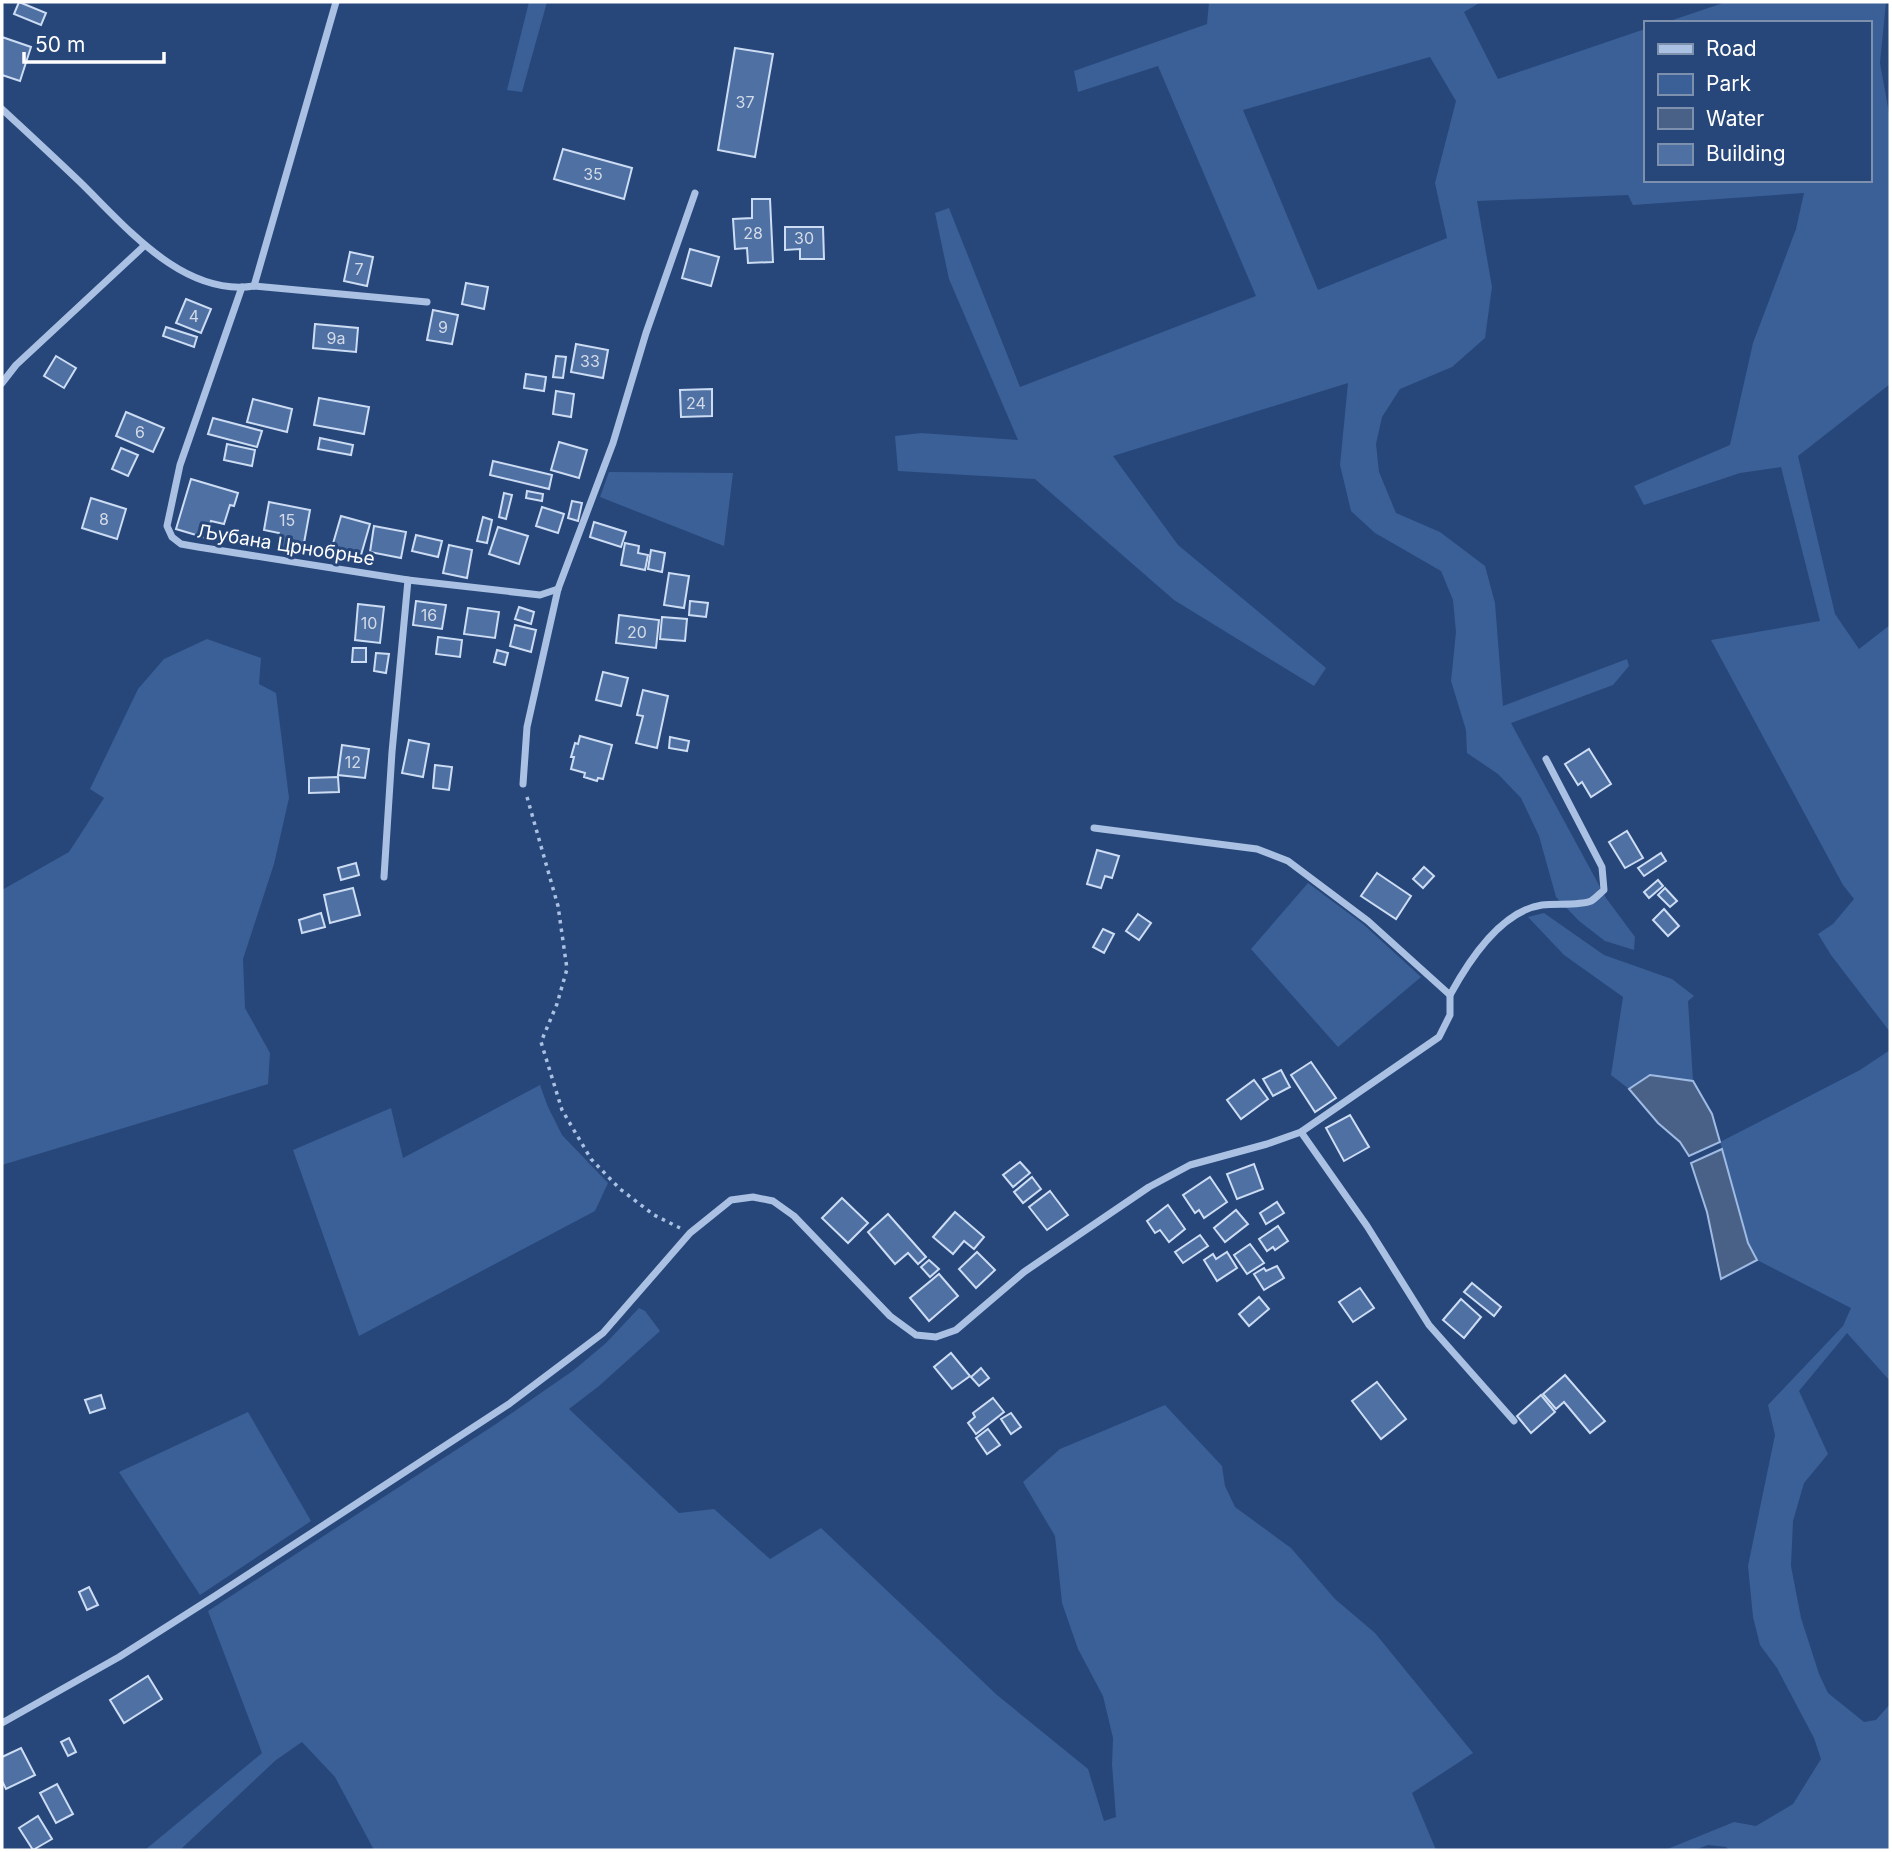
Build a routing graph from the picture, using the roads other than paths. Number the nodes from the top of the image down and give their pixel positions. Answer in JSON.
{"nodes":[{"id":1,"x":336,"y":2,"type":"edge"},
{"id":2,"x":2,"y":109,"type":"edge"},
{"id":3,"x":695,"y":193,"type":"dead end"},
{"id":4,"x":144,"y":246,"type":"junction"},
{"id":5,"x":254,"y":286,"type":"junction"},
{"id":6,"x":242,"y":287,"type":"junction"},
{"id":7,"x":427,"y":302,"type":"dead end"},
{"id":8,"x":2,"y":383,"type":"edge"},
{"id":9,"x":408,"y":580,"type":"junction"},
{"id":10,"x":558,"y":589,"type":"junction"},
{"id":11,"x":1546,"y":759,"type":"dead end"},
{"id":12,"x":523,"y":784,"type":"road end"},
{"id":13,"x":1094,"y":828,"type":"dead end"},
{"id":14,"x":384,"y":877,"type":"dead end"},
{"id":15,"x":1450,"y":995,"type":"junction"},
{"id":16,"x":1301,"y":1132,"type":"junction"},
{"id":17,"x":1514,"y":1421,"type":"dead end"},
{"id":18,"x":2,"y":1723,"type":"edge"}],
"edges":[{"from":1,"to":5,"type":"street"},
{"from":2,"to":4,"type":"street"},
{"from":3,"to":10,"type":"street"},
{"from":4,"to":6,"type":"street"},
{"from":4,"to":8,"type":"street"},
{"from":5,"to":6,"type":"street"},
{"from":5,"to":7,"type":"street"},
{"from":6,"to":9,"type":"street","name":"Љубана Црнобрње"},
{"from":9,"to":10,"type":"street","name":"Љубана Црнобрње"},
{"from":9,"to":14,"type":"street"},
{"from":10,"to":12,"type":"street"},
{"from":11,"to":15,"type":"street"},
{"from":13,"to":15,"type":"street"},
{"from":15,"to":16,"type":"street"},
{"from":16,"to":17,"type":"street"},
{"from":16,"to":18,"type":"street"}]}
